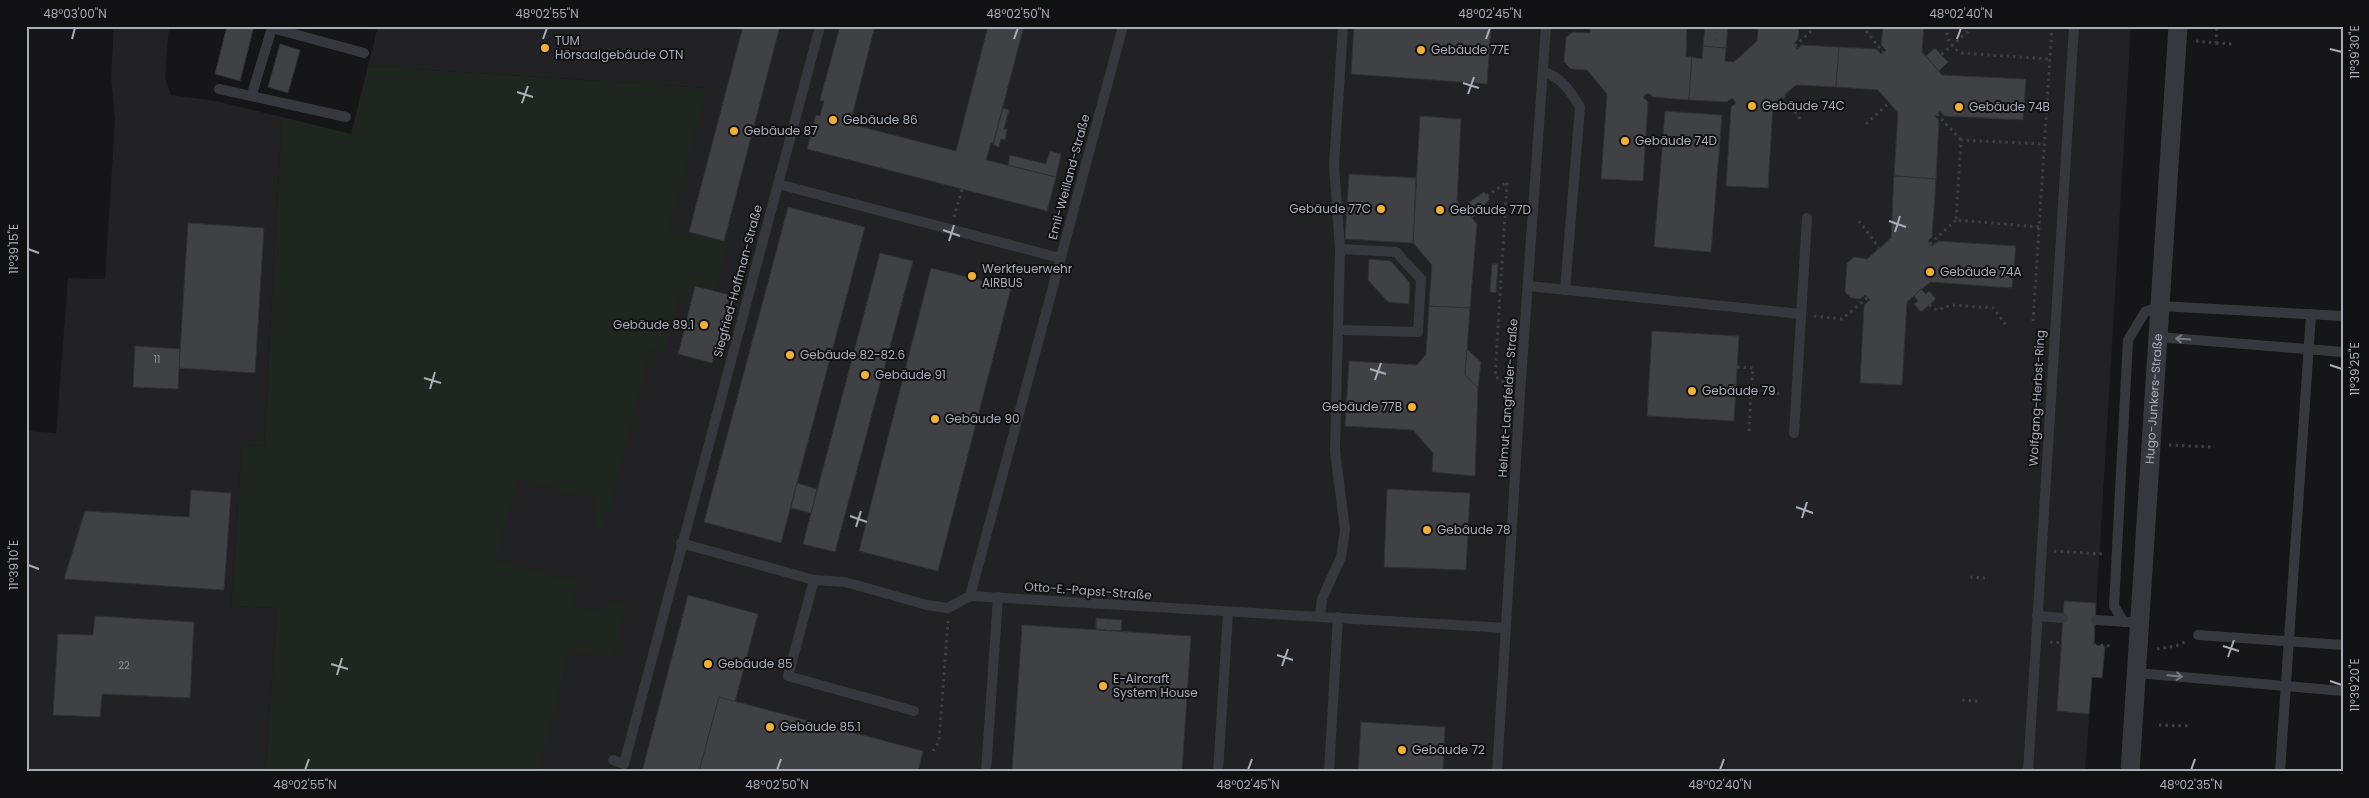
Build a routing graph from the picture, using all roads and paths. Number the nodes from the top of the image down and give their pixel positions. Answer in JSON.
{"nodes":[{"id":1,"x":820,"y":26,"type":"edge"},
{"id":2,"x":1122,"y":26,"type":"edge"},
{"id":3,"x":1343,"y":26,"type":"edge"},
{"id":4,"x":1546,"y":26,"type":"edge"},
{"id":5,"x":1717,"y":26,"type":"edge"},
{"id":6,"x":1816,"y":26,"type":"edge"},
{"id":7,"x":1862,"y":26,"type":"edge"},
{"id":8,"x":1947,"y":26,"type":"edge"},
{"id":9,"x":1974,"y":26,"type":"edge"},
{"id":10,"x":2052,"y":26,"type":"edge"},
{"id":11,"x":2074,"y":26,"type":"edge"},
{"id":12,"x":2178,"y":26,"type":"edge"},
{"id":13,"x":2217,"y":26,"type":"edge"},
{"id":14,"x":2196,"y":41,"type":"dead end"},
{"id":15,"x":2216,"y":43,"type":"junction"},
{"id":16,"x":2232,"y":44,"type":"dead end"},
{"id":17,"x":1795,"y":46,"type":"dead end"},
{"id":18,"x":1716,"y":47,"type":"dead end"},
{"id":19,"x":1951,"y":47,"type":"junction"},
{"id":20,"x":1883,"y":52,"type":"dead end"},
{"id":21,"x":364,"y":53,"type":"dead end"},
{"id":22,"x":2050,"y":59,"type":"junction"},
{"id":23,"x":1932,"y":64,"type":"dead end"},
{"id":24,"x":1543,"y":72,"type":"junction"},
{"id":25,"x":219,"y":88,"type":"dead end"},
{"id":26,"x":252,"y":94,"type":"junction"},
{"id":27,"x":1783,"y":96,"type":"dead end"},
{"id":28,"x":1889,"y":103,"type":"dead end"},
{"id":29,"x":1938,"y":114,"type":"dead end"},
{"id":30,"x":346,"y":117,"type":"dead end"},
{"id":31,"x":1801,"y":120,"type":"dead end"},
{"id":32,"x":1866,"y":124,"type":"dead end"},
{"id":33,"x":1962,"y":140,"type":"junction"},
{"id":34,"x":2044,"y":144,"type":"junction"},
{"id":35,"x":778,"y":184,"type":"junction"},
{"id":36,"x":962,"y":189,"type":"dead end"},
{"id":37,"x":1467,"y":213,"type":"dead end"},
{"id":38,"x":1807,"y":218,"type":"dead end"},
{"id":39,"x":1956,"y":220,"type":"junction"},
{"id":40,"x":1859,"y":222,"type":"dead end"},
{"id":41,"x":2039,"y":227,"type":"junction"},
{"id":42,"x":950,"y":229,"type":"junction"},
{"id":43,"x":1930,"y":244,"type":"dead end"},
{"id":44,"x":1879,"y":248,"type":"dead end"},
{"id":45,"x":1340,"y":249,"type":"junction"},
{"id":46,"x":1060,"y":258,"type":"junction"},
{"id":47,"x":1528,"y":286,"type":"junction"},
{"id":48,"x":1565,"y":290,"type":"junction"},
{"id":49,"x":1868,"y":298,"type":"dead end"},
{"id":50,"x":1929,"y":305,"type":"dead end"},
{"id":51,"x":2160,"y":306,"type":"junction"},
{"id":52,"x":1801,"y":314,"type":"junction"},
{"id":53,"x":2311,"y":314,"type":"junction"},
{"id":54,"x":2343,"y":316,"type":"edge"},
{"id":55,"x":2033,"y":321,"type":"dead end"},
{"id":56,"x":2006,"y":325,"type":"dead end"},
{"id":57,"x":1340,"y":330,"type":"junction"},
{"id":58,"x":2158,"y":337,"type":"junction"},
{"id":59,"x":2309,"y":350,"type":"junction"},
{"id":60,"x":2343,"y":352,"type":"edge"},
{"id":61,"x":1737,"y":367,"type":"dead end"},
{"id":62,"x":1751,"y":392,"type":"junction"},
{"id":63,"x":1520,"y":394,"type":"junction"},
{"id":64,"x":1796,"y":395,"type":"junction"},
{"id":65,"x":1749,"y":431,"type":"dead end"},
{"id":66,"x":1794,"y":433,"type":"dead end"},
{"id":67,"x":2168,"y":445,"type":"dead end"},
{"id":68,"x":2212,"y":447,"type":"dead end"},
{"id":69,"x":681,"y":543,"type":"junction"},
{"id":70,"x":2041,"y":550,"type":"junction"},
{"id":71,"x":2086,"y":552,"type":"dead end"},
{"id":72,"x":1970,"y":577,"type":"dead end"},
{"id":73,"x":1985,"y":578,"type":"dead end"},
{"id":74,"x":814,"y":580,"type":"junction"},
{"id":75,"x":970,"y":596,"type":"junction"},
{"id":76,"x":998,"y":597,"type":"junction"},
{"id":77,"x":948,"y":608,"type":"junction"},
{"id":78,"x":1228,"y":613,"type":"junction"},
{"id":79,"x":1320,"y":616,"type":"junction"},
{"id":80,"x":2037,"y":616,"type":"junction"},
{"id":81,"x":1338,"y":617,"type":"junction"},
{"id":82,"x":2063,"y":618,"type":"dead end"},
{"id":83,"x":2096,"y":620,"type":"dead end"},
{"id":84,"x":2132,"y":622,"type":"junction"},
{"id":85,"x":1506,"y":628,"type":"junction"},
{"id":86,"x":2198,"y":635,"type":"joint"},
{"id":87,"x":2289,"y":641,"type":"junction"},
{"id":88,"x":2094,"y":645,"type":"dead end"},
{"id":89,"x":2343,"y":645,"type":"edge"},
{"id":90,"x":2112,"y":646,"type":"dead end"},
{"id":91,"x":2154,"y":649,"type":"dead end"},
{"id":92,"x":2137,"y":673,"type":"junction"},
{"id":93,"x":2286,"y":686,"type":"junction"},
{"id":94,"x":2343,"y":691,"type":"edge"},
{"id":95,"x":1962,"y":700,"type":"dead end"},
{"id":96,"x":1978,"y":701,"type":"dead end"},
{"id":97,"x":914,"y":711,"type":"dead end"},
{"id":98,"x":2159,"y":725,"type":"dead end"},
{"id":99,"x":2189,"y":726,"type":"dead end"},
{"id":100,"x":933,"y":751,"type":"dead end"},
{"id":101,"x":613,"y":760,"type":"dead end"},
{"id":102,"x":624,"y":768,"type":"edge"},
{"id":103,"x":986,"y":772,"type":"edge"},
{"id":104,"x":1218,"y":772,"type":"edge"},
{"id":105,"x":1328,"y":772,"type":"edge"},
{"id":106,"x":1497,"y":772,"type":"edge"},
{"id":107,"x":2028,"y":772,"type":"edge"},
{"id":108,"x":2130,"y":772,"type":"edge"},
{"id":109,"x":2280,"y":772,"type":"edge"}],
"edges":[{"from":1,"to":35,"type":"lane","name":"Siegfried-Hoffman-Straße"},
{"from":2,"to":46,"type":"lane","name":"Emil-Weilland-Straße"},
{"from":3,"to":45,"type":"lane"},
{"from":4,"to":24,"type":"lane","name":"Helmut-Langfelder-Straße"},
{"from":5,"to":18,"type":"path"},
{"from":6,"to":17,"type":"path"},
{"from":7,"to":20,"type":"path"},
{"from":8,"to":19,"type":"path"},
{"from":9,"to":19,"type":"path"},
{"from":10,"to":22,"type":"path"},
{"from":11,"to":70,"type":"lane","name":"Wolfgang-Herbst-Ring"},
{"from":12,"to":51,"type":"street","name":"Hugo-Junkers-Straße"},
{"from":13,"to":15,"type":"path"},
{"from":14,"to":15,"type":"path"},
{"from":15,"to":16,"type":"path"},
{"from":19,"to":22,"type":"path"},
{"from":19,"to":23,"type":"path"},
{"from":21,"to":26,"type":"lane"},
{"from":22,"to":34,"type":"path"},
{"from":24,"to":47,"type":"lane","name":"Helmut-Langfelder-Straße"},
{"from":24,"to":48,"type":"lane"},
{"from":25,"to":26,"type":"lane"},
{"from":26,"to":30,"type":"lane"},
{"from":27,"to":31,"type":"path"},
{"from":28,"to":32,"type":"path"},
{"from":29,"to":33,"type":"path"},
{"from":33,"to":34,"type":"path"},
{"from":33,"to":39,"type":"path"},
{"from":34,"to":41,"type":"path"},
{"from":35,"to":42,"type":"lane"},
{"from":35,"to":69,"type":"lane","name":"Siegfried-Hoffman-Straße"},
{"from":36,"to":42,"type":"path"},
{"from":37,"to":63,"type":"path"},
{"from":38,"to":52,"type":"lane"},
{"from":39,"to":41,"type":"path"},
{"from":39,"to":43,"type":"path"},
{"from":40,"to":44,"type":"path"},
{"from":41,"to":55,"type":"path"},
{"from":42,"to":46,"type":"lane"},
{"from":45,"to":57,"type":"lane"},
{"from":45,"to":57,"type":"lane"},
{"from":46,"to":75,"type":"lane","name":"Emil-Weilland-Straße"},
{"from":47,"to":48,"type":"lane"},
{"from":47,"to":63,"type":"lane","name":"Helmut-Langfelder-Straße"},
{"from":48,"to":52,"type":"lane"},
{"from":49,"to":52,"type":"path"},
{"from":50,"to":56,"type":"path"},
{"from":51,"to":53,"type":"lane"},
{"from":51,"to":58,"type":"street","name":"Hugo-Junkers-Straße"},
{"from":51,"to":84,"type":"lane"},
{"from":52,"to":64,"type":"lane"},
{"from":53,"to":54,"type":"lane"},
{"from":53,"to":59,"type":"lane"},
{"from":57,"to":79,"type":"lane"},
{"from":59,"to":58,"type":"lane","one_way":true},
{"from":58,"to":84,"type":"street","name":"Hugo-Junkers-Straße"},
{"from":59,"to":60,"type":"lane"},
{"from":59,"to":87,"type":"lane"},
{"from":61,"to":62,"type":"path"},
{"from":62,"to":64,"type":"path"},
{"from":62,"to":65,"type":"path"},
{"from":63,"to":85,"type":"lane","name":"Helmut-Langfelder-Straße"},
{"from":64,"to":66,"type":"lane"},
{"from":67,"to":68,"type":"path"},
{"from":69,"to":74,"type":"lane"},
{"from":69,"to":102,"type":"lane","name":"Siegfried-Hoffman-Straße"},
{"from":70,"to":71,"type":"path"},
{"from":70,"to":80,"type":"lane","name":"Wolfgang-Herbst-Ring"},
{"from":72,"to":73,"type":"path"},
{"from":74,"to":77,"type":"lane"},
{"from":74,"to":97,"type":"lane"},
{"from":75,"to":76,"type":"lane","name":"Otto-E.-Papst-Straße"},
{"from":75,"to":77,"type":"lane"},
{"from":76,"to":78,"type":"lane","name":"Otto-E.-Papst-Straße"},
{"from":76,"to":103,"type":"lane"},
{"from":77,"to":100,"type":"path"},
{"from":78,"to":79,"type":"lane","name":"Otto-E.-Papst-Straße"},
{"from":78,"to":104,"type":"lane"},
{"from":79,"to":81,"type":"lane","name":"Otto-E.-Papst-Straße"},
{"from":80,"to":82,"type":"lane"},
{"from":80,"to":107,"type":"lane","name":"Wolfgang-Herbst-Ring"},
{"from":81,"to":85,"type":"lane","name":"Otto-E.-Papst-Straße"},
{"from":81,"to":105,"type":"lane"},
{"from":83,"to":84,"type":"lane"},
{"from":84,"to":92,"type":"street","name":"Hugo-Junkers-Straße"},
{"from":85,"to":106,"type":"lane","name":"Helmut-Langfelder-Straße"},
{"from":86,"to":87,"type":"lane"},
{"from":86,"to":91,"type":"path"},
{"from":87,"to":89,"type":"lane"},
{"from":87,"to":93,"type":"lane"},
{"from":88,"to":90,"type":"path"},
{"from":92,"to":93,"type":"lane","one_way":true},
{"from":92,"to":108,"type":"street","name":"Hugo-Junkers-Straße"},
{"from":93,"to":94,"type":"lane"},
{"from":93,"to":109,"type":"lane"},
{"from":95,"to":96,"type":"path"},
{"from":98,"to":99,"type":"path"},
{"from":101,"to":102,"type":"lane"}]}
